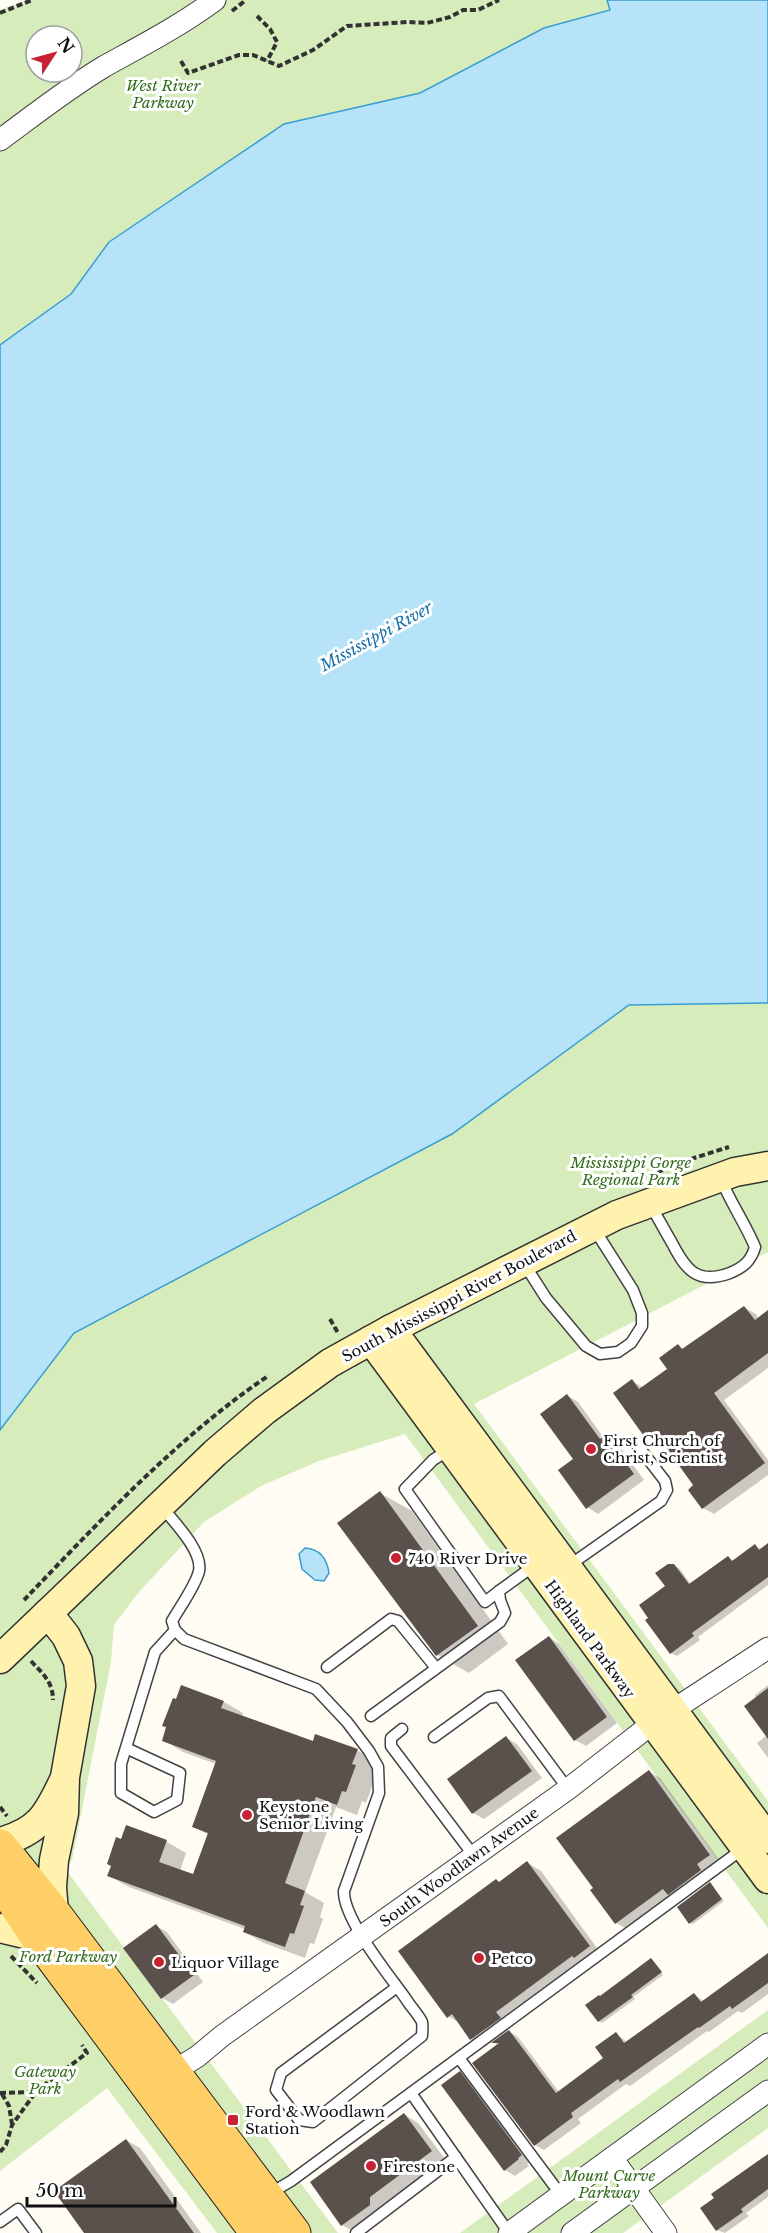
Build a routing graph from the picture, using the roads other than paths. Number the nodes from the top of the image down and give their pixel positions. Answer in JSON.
{"nodes":[{"id":1,"x":215,"y":0,"type":"edge"},
{"id":2,"x":0,"y":140,"type":"edge"},
{"id":3,"x":768,"y":1166,"type":"edge"},
{"id":4,"x":721,"y":1177,"type":"junction"},
{"id":5,"x":649,"y":1203,"type":"junction"},
{"id":6,"x":593,"y":1227,"type":"junction"},
{"id":7,"x":523,"y":1262,"type":"junction"},
{"id":8,"x":381,"y":1335,"type":"junction"},
{"id":9,"x":458,"y":1439,"type":"junction"},
{"id":10,"x":634,"y":1441,"type":"dead end"},
{"id":11,"x":160,"y":1504,"type":"junction"},
{"id":12,"x":552,"y":1561,"type":"junction"},
{"id":13,"x":499,"y":1592,"type":"junction"},
{"id":14,"x":48,"y":1613,"type":"junction"},
{"id":15,"x":175,"y":1630,"type":"junction"},
{"id":16,"x":768,"y":1648,"type":"edge"},
{"id":17,"x":0,"y":1659,"type":"edge"},
{"id":18,"x":327,"y":1667,"type":"dead end"},
{"id":19,"x":436,"y":1668,"type":"junction"},
{"id":20,"x":371,"y":1716,"type":"dead end"},
{"id":21,"x":663,"y":1716,"type":"junction"},
{"id":22,"x":402,"y":1729,"type":"dead end"},
{"id":23,"x":434,"y":1737,"type":"dead end"},
{"id":24,"x":126,"y":1748,"type":"junction"},
{"id":25,"x":65,"y":1778,"type":"junction"},
{"id":26,"x":568,"y":1789,"type":"junction"},
{"id":27,"x":0,"y":1844,"type":"edge"},
{"id":28,"x":756,"y":1844,"type":"edge"},
{"id":29,"x":474,"y":1856,"type":"junction"},
{"id":30,"x":768,"y":1879,"type":"edge"},
{"id":31,"x":0,"y":1881,"type":"edge"},
{"id":32,"x":45,"y":1925,"type":"junction"},
{"id":33,"x":362,"y":1936,"type":"junction"},
{"id":34,"x":3,"y":1940,"type":"edge"},
{"id":35,"x":397,"y":1987,"type":"junction"},
{"id":36,"x":768,"y":2044,"type":"edge"},
{"id":37,"x":459,"y":2058,"type":"junction"},
{"id":38,"x":161,"y":2080,"type":"junction"},
{"id":39,"x":768,"y":2091,"type":"edge"},
{"id":40,"x":411,"y":2093,"type":"junction"},
{"id":41,"x":456,"y":2157,"type":"junction"},
{"id":42,"x":612,"y":2158,"type":"junction"},
{"id":43,"x":634,"y":2189,"type":"junction"},
{"id":44,"x":561,"y":2195,"type":"junction"},
{"id":45,"x":267,"y":2196,"type":"junction"},
{"id":46,"x":0,"y":2222,"type":"edge"},
{"id":47,"x":36,"y":2233,"type":"edge"},
{"id":48,"x":257,"y":2233,"type":"edge"},
{"id":49,"x":294,"y":2233,"type":"edge"},
{"id":50,"x":356,"y":2233,"type":"edge"},
{"id":51,"x":509,"y":2233,"type":"edge"},
{"id":52,"x":572,"y":2233,"type":"edge"},
{"id":53,"x":666,"y":2233,"type":"edge"}],
"edges":[{"from":1,"to":2,"type":"street"},
{"from":3,"to":4,"type":"street","name":"South Mississippi River Boulevard"},
{"from":4,"to":5,"type":"street","name":"South Mississippi River Boulevard"},
{"from":4,"to":5,"type":"lane"},
{"from":5,"to":6,"type":"street","name":"South Mississippi River Boulevard"},
{"from":6,"to":7,"type":"street","name":"South Mississippi River Boulevard"},
{"from":6,"to":7,"type":"lane"},
{"from":7,"to":8,"type":"street","name":"South Mississippi River Boulevard"},
{"from":8,"to":9,"type":"street","name":"Highland Parkway"},
{"from":8,"to":11,"type":"street","name":"South Mississippi River Boulevard"},
{"from":9,"to":12,"type":"street","name":"Highland Parkway"},
{"from":9,"to":13,"type":"lane"},
{"from":10,"to":12,"type":"lane"},
{"from":11,"to":14,"type":"street","name":"South Mississippi River Boulevard"},
{"from":11,"to":15,"type":"lane"},
{"from":12,"to":13,"type":"lane"},
{"from":12,"to":21,"type":"street","name":"Highland Parkway"},
{"from":13,"to":19,"type":"lane"},
{"from":14,"to":17,"type":"street","name":"South Mississippi River Boulevard"},
{"from":14,"to":25,"type":"street"},
{"from":15,"to":24,"type":"lane"},
{"from":15,"to":33,"type":"lane"},
{"from":16,"to":21,"type":"street","name":"South Woodlawn Avenue"},
{"from":18,"to":19,"type":"lane"},
{"from":19,"to":20,"type":"lane"},
{"from":21,"to":26,"type":"street","name":"South Woodlawn Avenue"},
{"from":21,"to":28,"type":"street","name":"Highland Parkway"},
{"from":22,"to":29,"type":"lane"},
{"from":23,"to":26,"type":"lane"},
{"from":24,"to":24,"type":"lane"},
{"from":25,"to":27,"type":"street"},
{"from":25,"to":32,"type":"street"},
{"from":26,"to":29,"type":"street","name":"South Woodlawn Avenue"},
{"from":27,"to":32,"type":"main road"},
{"from":28,"to":30,"type":"street","name":"Highland Parkway"},
{"from":28,"to":37,"type":"lane"},
{"from":29,"to":33,"type":"street","name":"South Woodlawn Avenue"},
{"from":31,"to":32,"type":"main road"},
{"from":32,"to":34,"type":"street"},
{"from":32,"to":38,"type":"main road"},
{"from":33,"to":35,"type":"lane"},
{"from":33,"to":38,"type":"street","name":"South Woodlawn Avenue"},
{"from":35,"to":35,"type":"lane"},
{"from":36,"to":42,"type":"street"},
{"from":37,"to":40,"type":"lane"},
{"from":37,"to":44,"type":"lane"},
{"from":38,"to":45,"type":"main road"},
{"from":38,"to":48,"type":"main road"},
{"from":39,"to":43,"type":"street"},
{"from":40,"to":41,"type":"lane"},
{"from":40,"to":45,"type":"lane"},
{"from":41,"to":50,"type":"lane"},
{"from":41,"to":51,"type":"lane"},
{"from":42,"to":43,"type":"street"},
{"from":42,"to":44,"type":"street"},
{"from":43,"to":52,"type":"street"},
{"from":43,"to":53,"type":"street"},
{"from":44,"to":51,"type":"street"},
{"from":45,"to":49,"type":"main road"},
{"from":46,"to":47,"type":"lane"}]}
